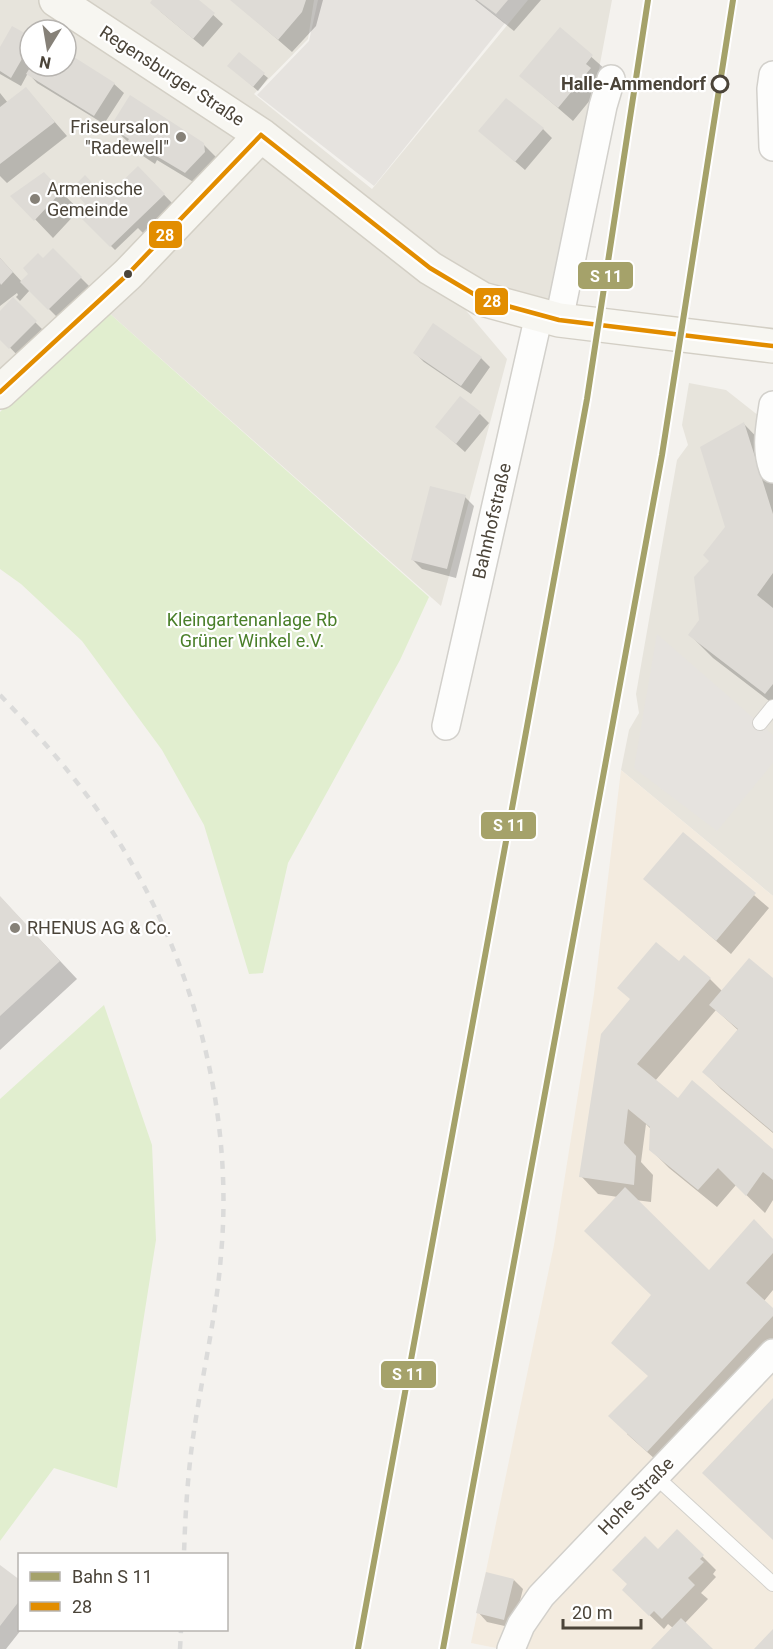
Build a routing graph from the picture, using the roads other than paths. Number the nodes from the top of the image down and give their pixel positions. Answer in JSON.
{"nodes":[{"id":1,"x":56,"y":0,"type":"edge"},
{"id":2,"x":773,"y":75,"type":"edge"},
{"id":3,"x":611,"y":80,"type":"dead end"},
{"id":4,"x":261,"y":135,"type":"junction"},
{"id":5,"x":773,"y":147,"type":"edge"},
{"id":6,"x":549,"y":318,"type":"junction"},
{"id":7,"x":773,"y":346,"type":"edge"},
{"id":8,"x":0,"y":392,"type":"edge"},
{"id":9,"x":773,"y":405,"type":"edge"},
{"id":10,"x":773,"y":469,"type":"edge"},
{"id":11,"x":773,"y":707,"type":"edge"},
{"id":12,"x":760,"y":723,"type":"dead end"},
{"id":13,"x":446,"y":726,"type":"dead end"},
{"id":14,"x":773,"y":1353,"type":"edge"},
{"id":15,"x":655,"y":1476,"type":"junction"},
{"id":16,"x":773,"y":1584,"type":"edge"},
{"id":17,"x":512,"y":1649,"type":"edge"}],
"edges":[{"from":1,"to":4,"type":"main road","name":"Regensburger Straße"},
{"from":2,"to":5,"type":"street"},
{"from":3,"to":6,"type":"street","name":"Bahnhofstraße"},
{"from":4,"to":6,"type":"main road","name":"Regensburger Straße"},
{"from":4,"to":8,"type":"main road"},
{"from":6,"to":7,"type":"main road","name":"Regensburger Straße"},
{"from":6,"to":13,"type":"street","name":"Bahnhofstraße"},
{"from":9,"to":10,"type":"street"},
{"from":11,"to":12,"type":"lane"},
{"from":14,"to":15,"type":"street","name":"Hohe Straße"},
{"from":15,"to":16,"type":"lane"},
{"from":15,"to":17,"type":"street","name":"Hohe Straße"}]}
